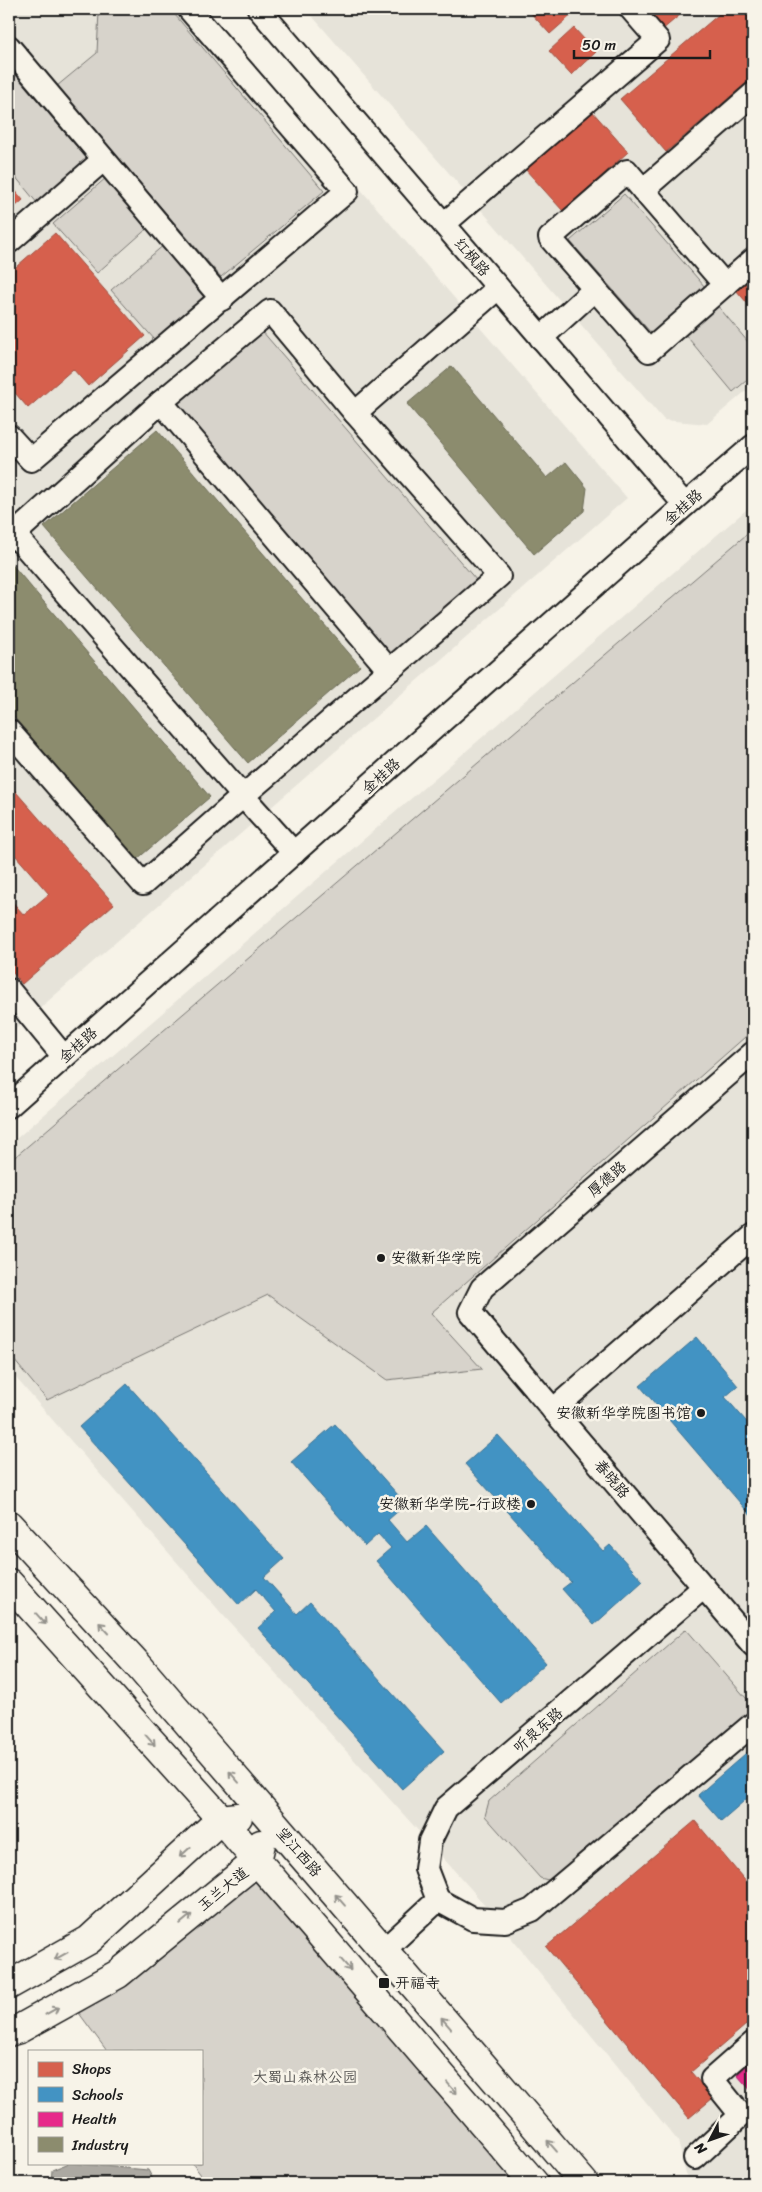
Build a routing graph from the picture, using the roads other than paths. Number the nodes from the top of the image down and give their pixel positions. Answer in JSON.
{"nodes":[{"id":1,"x":189,"y":9,"type":"edge"},
{"id":2,"x":259,"y":9,"type":"edge"},
{"id":3,"x":631,"y":9,"type":"edge"},
{"id":4,"x":9,"y":47,"type":"edge"},
{"id":5,"x":753,"y":94,"type":"edge"},
{"id":6,"x":103,"y":160,"type":"junction"},
{"id":7,"x":643,"y":190,"type":"junction"},
{"id":8,"x":444,"y":224,"type":"junction"},
{"id":9,"x":9,"y":242,"type":"edge"},
{"id":10,"x":753,"y":260,"type":"edge"},
{"id":11,"x":725,"y":285,"type":"junction"},
{"id":12,"x":498,"y":288,"type":"junction"},
{"id":13,"x":595,"y":289,"type":"junction"},
{"id":14,"x":222,"y":299,"type":"junction"},
{"id":15,"x":541,"y":338,"type":"junction"},
{"id":16,"x":161,"y":402,"type":"junction"},
{"id":17,"x":355,"y":413,"type":"junction"},
{"id":18,"x":9,"y":436,"type":"edge"},
{"id":19,"x":753,"y":446,"type":"edge"},
{"id":20,"x":685,"y":505,"type":"junction"},
{"id":21,"x":11,"y":536,"type":"edge"},
{"id":22,"x":389,"y":670,"type":"junction"},
{"id":23,"x":9,"y":731,"type":"edge"},
{"id":24,"x":243,"y":796,"type":"junction"},
{"id":25,"x":294,"y":853,"type":"junction"},
{"id":26,"x":9,"y":990,"type":"edge"},
{"id":27,"x":753,"y":1053,"type":"edge"},
{"id":28,"x":64,"y":1057,"type":"junction"},
{"id":29,"x":9,"y":1106,"type":"edge"},
{"id":30,"x":753,"y":1236,"type":"edge"},
{"id":31,"x":470,"y":1312,"type":"joint"},
{"id":32,"x":553,"y":1410,"type":"junction"},
{"id":33,"x":9,"y":1525,"type":"edge"},
{"id":34,"x":9,"y":1583,"type":"edge"},
{"id":35,"x":704,"y":1587,"type":"junction"},
{"id":36,"x":753,"y":1645,"type":"edge"},
{"id":37,"x":753,"y":1724,"type":"edge"},
{"id":38,"x":267,"y":1815,"type":"junction"},
{"id":39,"x":221,"y":1819,"type":"junction"},
{"id":40,"x":257,"y":1862,"type":"junction"},
{"id":41,"x":438,"y":1900,"type":"junction"},
{"id":42,"x":384,"y":1950,"type":"junction"},
{"id":43,"x":9,"y":1985,"type":"edge"},
{"id":44,"x":12,"y":2026,"type":"edge"},
{"id":45,"x":753,"y":2043,"type":"edge"},
{"id":46,"x":695,"y":2158,"type":"dead end"},
{"id":47,"x":534,"y":2183,"type":"edge"},
{"id":48,"x":584,"y":2183,"type":"edge"}],
"edges":[{"from":1,"to":14,"type":"street"},
{"from":2,"to":8,"type":"street","name":"红枫路"},
{"from":3,"to":8,"type":"street"},
{"from":4,"to":6,"type":"street"},
{"from":5,"to":7,"type":"street"},
{"from":6,"to":9,"type":"street"},
{"from":6,"to":14,"type":"street"},
{"from":7,"to":11,"type":"street"},
{"from":7,"to":13,"type":"street"},
{"from":8,"to":12,"type":"street","name":"红枫路"},
{"from":10,"to":11,"type":"street"},
{"from":11,"to":13,"type":"street"},
{"from":12,"to":15,"type":"street","name":"红枫路"},
{"from":12,"to":17,"type":"street"},
{"from":13,"to":15,"type":"street"},
{"from":14,"to":18,"type":"street"},
{"from":15,"to":20,"type":"street","name":"红枫路"},
{"from":16,"to":17,"type":"street"},
{"from":16,"to":21,"type":"street"},
{"from":16,"to":22,"type":"street"},
{"from":17,"to":22,"type":"street"},
{"from":19,"to":20,"type":"street","name":"金桂路"},
{"from":20,"to":25,"type":"street","name":"金桂路"},
{"from":21,"to":24,"type":"street"},
{"from":22,"to":24,"type":"street"},
{"from":23,"to":24,"type":"street"},
{"from":24,"to":25,"type":"street"},
{"from":25,"to":28,"type":"street","name":"金桂路"},
{"from":26,"to":28,"type":"street"},
{"from":27,"to":31,"type":"street","name":"厚德路"},
{"from":28,"to":29,"type":"street","name":"金桂路"},
{"from":30,"to":32,"type":"street"},
{"from":31,"to":32,"type":"street","name":"春晓路"},
{"from":32,"to":35,"type":"street","name":"春晓路"},
{"from":38,"to":33,"type":"main road","name":"望江西路","one_way":true},
{"from":34,"to":39,"type":"main road","one_way":true},
{"from":35,"to":36,"type":"street","name":"春晓路"},
{"from":35,"to":41,"type":"street","name":"听泉东路"},
{"from":37,"to":41,"type":"street"},
{"from":38,"to":39,"type":"main road"},
{"from":38,"to":40,"type":"main road","name":"玉兰大道"},
{"from":42,"to":38,"type":"main road","name":"望江西路","one_way":true},
{"from":39,"to":40,"type":"main road"},
{"from":39,"to":43,"type":"main road","one_way":true},
{"from":44,"to":40,"type":"main road","name":"玉兰大道","one_way":true},
{"from":40,"to":47,"type":"main road","one_way":true},
{"from":41,"to":42,"type":"street"},
{"from":48,"to":42,"type":"main road","name":"望江西路","one_way":true},
{"from":45,"to":46,"type":"street"}]}
